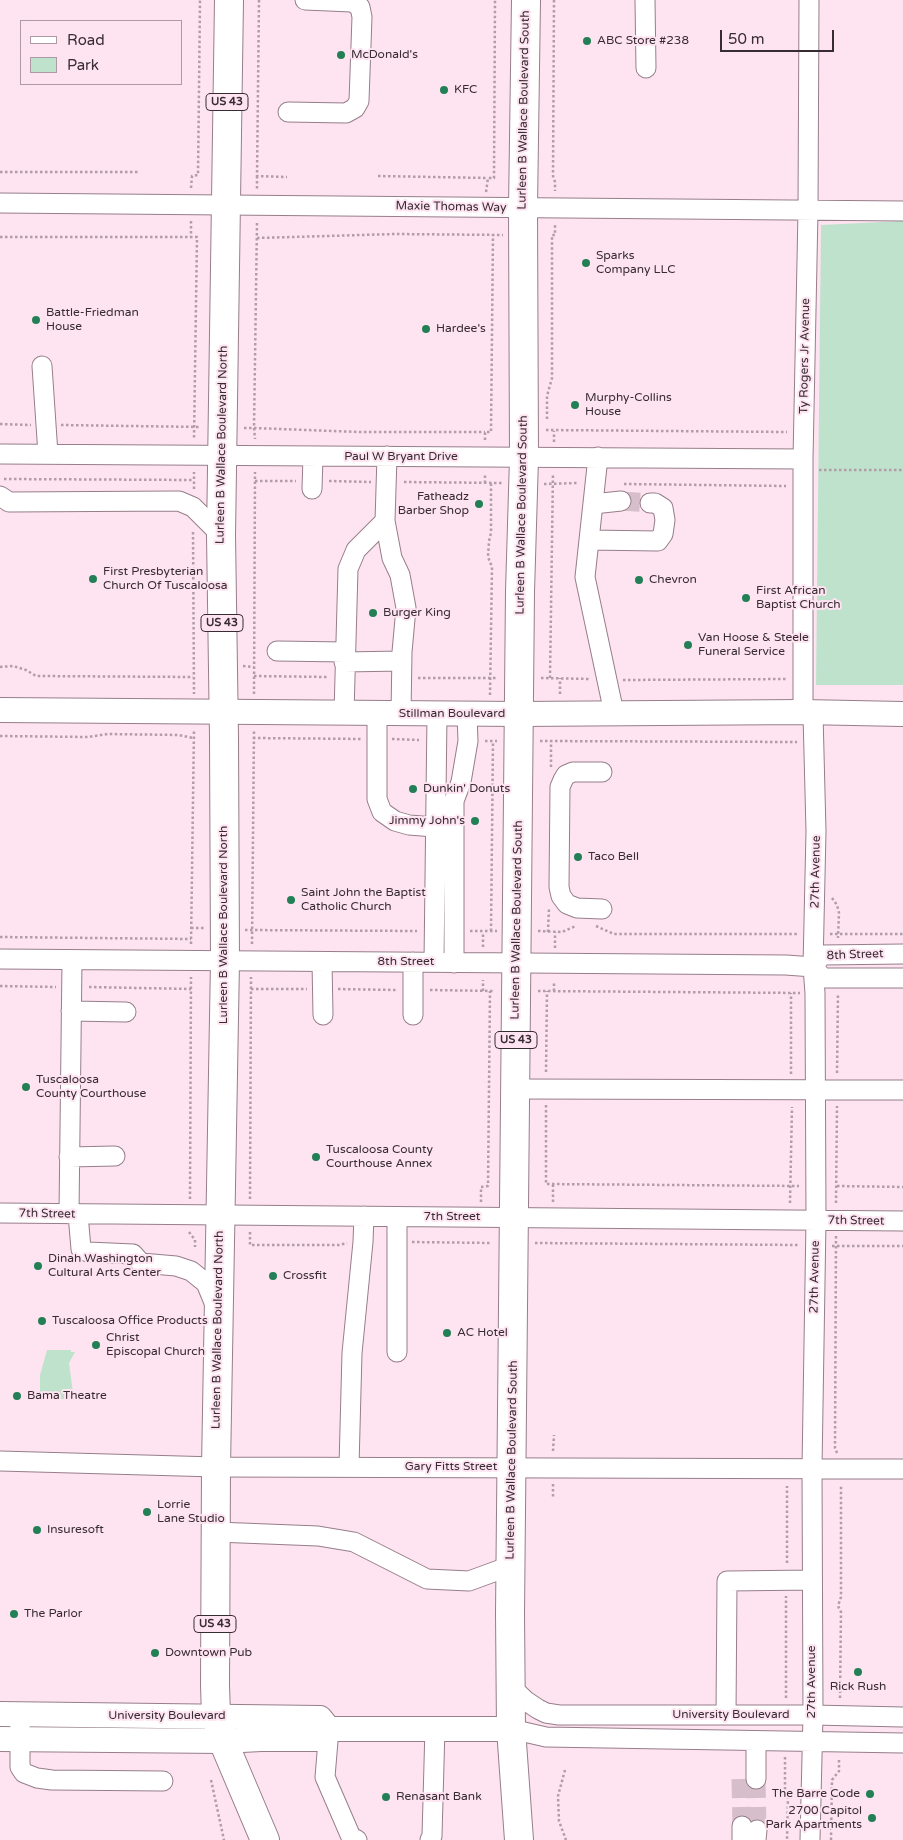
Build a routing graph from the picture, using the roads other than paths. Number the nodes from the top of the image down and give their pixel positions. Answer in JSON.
{"nodes":[{"id":1,"x":229,"y":0,"type":"edge"},
{"id":2,"x":305,"y":0,"type":"edge"},
{"id":3,"x":526,"y":0,"type":"edge"},
{"id":4,"x":645,"y":0,"type":"edge"},
{"id":5,"x":809,"y":0,"type":"edge"},
{"id":6,"x":646,"y":68,"type":"dead end"},
{"id":7,"x":288,"y":112,"type":"dead end"},
{"id":8,"x":0,"y":202,"type":"edge"},
{"id":9,"x":225,"y":205,"type":"junction"},
{"id":10,"x":522,"y":208,"type":"junction"},
{"id":11,"x":808,"y":211,"type":"junction"},
{"id":12,"x":903,"y":211,"type":"edge"},
{"id":13,"x":42,"y":366,"type":"dead end"},
{"id":14,"x":0,"y":454,"type":"edge"},
{"id":15,"x":48,"y":454,"type":"junction"},
{"id":16,"x":222,"y":455,"type":"junction"},
{"id":17,"x":313,"y":456,"type":"junction"},
{"id":18,"x":386,"y":456,"type":"junction"},
{"id":19,"x":598,"y":457,"type":"junction"},
{"id":20,"x":524,"y":458,"type":"junction"},
{"id":21,"x":803,"y":464,"type":"junction"},
{"id":22,"x":312,"y":489,"type":"dead end"},
{"id":23,"x":0,"y":496,"type":"edge"},
{"id":24,"x":621,"y":502,"type":"tunnel mouth"},
{"id":25,"x":650,"y":503,"type":"tunnel mouth"},
{"id":26,"x":593,"y":504,"type":"junction"},
{"id":27,"x":385,"y":521,"type":"junction"},
{"id":28,"x":221,"y":535,"type":"junction"},
{"id":29,"x":589,"y":540,"type":"junction"},
{"id":30,"x":392,"y":558,"type":"junction"},
{"id":31,"x":348,"y":571,"type":"junction"},
{"id":32,"x":277,"y":651,"type":"dead end"},
{"id":33,"x":345,"y":657,"type":"junction"},
{"id":34,"x":402,"y":661,"type":"junction"},
{"id":35,"x":0,"y":710,"type":"edge"},
{"id":36,"x":223,"y":712,"type":"junction"},
{"id":37,"x":344,"y":713,"type":"junction"},
{"id":38,"x":377,"y":713,"type":"junction"},
{"id":39,"x":614,"y":713,"type":"junction"},
{"id":40,"x":808,"y":713,"type":"junction"},
{"id":41,"x":401,"y":714,"type":"junction"},
{"id":42,"x":437,"y":714,"type":"junction"},
{"id":43,"x":478,"y":714,"type":"junction"},
{"id":44,"x":519,"y":714,"type":"junction"},
{"id":45,"x":903,"y":714,"type":"edge"},
{"id":46,"x":602,"y":772,"type":"dead end"},
{"id":47,"x":435,"y":827,"type":"junction"},
{"id":48,"x":598,"y":917,"type":"road end"},
{"id":49,"x":903,"y":954,"type":"edge"},
{"id":50,"x":0,"y":959,"type":"edge"},
{"id":51,"x":72,"y":960,"type":"junction"},
{"id":52,"x":225,"y":961,"type":"junction"},
{"id":53,"x":322,"y":962,"type":"junction"},
{"id":54,"x":413,"y":962,"type":"junction"},
{"id":55,"x":434,"y":962,"type":"junction"},
{"id":56,"x":454,"y":963,"type":"junction"},
{"id":57,"x":516,"y":963,"type":"junction"},
{"id":58,"x":813,"y":967,"type":"junction"},
{"id":59,"x":903,"y":978,"type":"edge"},
{"id":60,"x":71,"y":1011,"type":"junction"},
{"id":61,"x":126,"y":1012,"type":"dead end"},
{"id":62,"x":323,"y":1015,"type":"dead end"},
{"id":63,"x":413,"y":1015,"type":"dead end"},
{"id":64,"x":516,"y":1089,"type":"junction"},
{"id":65,"x":815,"y":1089,"type":"junction"},
{"id":66,"x":903,"y":1090,"type":"edge"},
{"id":67,"x":69,"y":1156,"type":"junction"},
{"id":68,"x":115,"y":1156,"type":"dead end"},
{"id":69,"x":0,"y":1213,"type":"edge"},
{"id":70,"x":74,"y":1214,"type":"junction"},
{"id":71,"x":220,"y":1215,"type":"junction"},
{"id":72,"x":364,"y":1216,"type":"junction"},
{"id":73,"x":396,"y":1217,"type":"junction"},
{"id":74,"x":816,"y":1220,"type":"junction"},
{"id":75,"x":903,"y":1221,"type":"edge"},
{"id":76,"x":514,"y":1230,"type":"junction"},
{"id":77,"x":219,"y":1315,"type":"junction"},
{"id":78,"x":397,"y":1352,"type":"dead end"},
{"id":79,"x":0,"y":1461,"type":"edge"},
{"id":80,"x":349,"y":1466,"type":"junction"},
{"id":81,"x":216,"y":1467,"type":"junction"},
{"id":82,"x":510,"y":1467,"type":"junction"},
{"id":83,"x":812,"y":1468,"type":"junction"},
{"id":84,"x":903,"y":1469,"type":"edge"},
{"id":85,"x":216,"y":1532,"type":"junction"},
{"id":86,"x":510,"y":1566,"type":"junction"},
{"id":87,"x":812,"y":1580,"type":"junction"},
{"id":88,"x":511,"y":1687,"type":"junction"},
{"id":89,"x":10,"y":1714,"type":"edge"},
{"id":90,"x":559,"y":1715,"type":"junction"},
{"id":91,"x":726,"y":1715,"type":"junction"},
{"id":92,"x":813,"y":1715,"type":"junction"},
{"id":93,"x":903,"y":1717,"type":"edge"},
{"id":94,"x":435,"y":1728,"type":"junction"},
{"id":95,"x":220,"y":1729,"type":"junction"},
{"id":96,"x":329,"y":1729,"type":"junction"},
{"id":97,"x":511,"y":1729,"type":"junction"},
{"id":98,"x":560,"y":1738,"type":"junction"},
{"id":99,"x":10,"y":1739,"type":"edge"},
{"id":100,"x":756,"y":1742,"type":"junction"},
{"id":101,"x":812,"y":1742,"type":"junction"},
{"id":102,"x":903,"y":1743,"type":"edge"},
{"id":103,"x":751,"y":1776,"type":"tunnel mouth"},
{"id":104,"x":163,"y":1781,"type":"dead end"},
{"id":105,"x":265,"y":1840,"type":"edge"},
{"id":106,"x":358,"y":1840,"type":"edge"},
{"id":107,"x":430,"y":1840,"type":"edge"},
{"id":108,"x":519,"y":1840,"type":"edge"},
{"id":109,"x":810,"y":1840,"type":"edge"}],
"edges":[{"from":1,"to":9,"type":"highway","name":"Lurleen B Wallace Boulevard North","number":"US 43"},
{"from":2,"to":7,"type":"street"},
{"from":3,"to":10,"type":"highway","name":"Lurleen B Wallace Boulevard South","number":"US 43"},
{"from":4,"to":6,"type":"street"},
{"from":5,"to":11,"type":"street","name":"Ty Rogers Jr Avenue"},
{"from":8,"to":9,"type":"street","name":"Maxie Thomas Way"},
{"from":9,"to":10,"type":"street","name":"Maxie Thomas Way"},
{"from":9,"to":16,"type":"highway","name":"Lurleen B Wallace Boulevard North","number":"US 43"},
{"from":10,"to":11,"type":"street","name":"Maxie Thomas Way"},
{"from":10,"to":20,"type":"highway","name":"Lurleen B Wallace Boulevard South","number":"US 43"},
{"from":11,"to":12,"type":"street","name":"Maxie Thomas Way"},
{"from":11,"to":21,"type":"street","name":"Ty Rogers Jr Avenue"},
{"from":13,"to":15,"type":"street"},
{"from":14,"to":15,"type":"street","name":"Paul W Bryant Drive"},
{"from":15,"to":16,"type":"street","name":"Paul W Bryant Drive"},
{"from":16,"to":17,"type":"street","name":"Paul W Bryant Drive"},
{"from":16,"to":28,"type":"highway","name":"Lurleen B Wallace Boulevard North","number":"US 43"},
{"from":17,"to":18,"type":"street","name":"Paul W Bryant Drive"},
{"from":17,"to":22,"type":"street"},
{"from":18,"to":20,"type":"street","name":"Paul W Bryant Drive"},
{"from":18,"to":27,"type":"street"},
{"from":19,"to":20,"type":"street","name":"Paul W Bryant Drive"},
{"from":19,"to":21,"type":"street","name":"Paul W Bryant Drive"},
{"from":19,"to":26,"type":"street"},
{"from":20,"to":44,"type":"highway","name":"Lurleen B Wallace Boulevard South","number":"US 43"},
{"from":21,"to":40,"type":"street","name":"Ty Rogers Jr Avenue"},
{"from":23,"to":28,"type":"street"},
{"from":24,"to":26,"type":"street"},
{"from":25,"to":29,"type":"street"},
{"from":26,"to":29,"type":"street"},
{"from":27,"to":30,"type":"street"},
{"from":27,"to":31,"type":"street"},
{"from":28,"to":36,"type":"highway","name":"Lurleen B Wallace Boulevard North","number":"US 43"},
{"from":29,"to":39,"type":"street"},
{"from":30,"to":31,"type":"street"},
{"from":30,"to":34,"type":"street"},
{"from":31,"to":33,"type":"street"},
{"from":32,"to":33,"type":"street"},
{"from":33,"to":34,"type":"street"},
{"from":33,"to":37,"type":"street"},
{"from":34,"to":41,"type":"street"},
{"from":35,"to":36,"type":"main road","name":"Stillman Boulevard"},
{"from":36,"to":37,"type":"main road","name":"Stillman Boulevard"},
{"from":36,"to":52,"type":"highway","name":"Lurleen B Wallace Boulevard North","number":"US 43"},
{"from":37,"to":38,"type":"main road","name":"Stillman Boulevard"},
{"from":38,"to":41,"type":"main road","name":"Stillman Boulevard"},
{"from":38,"to":47,"type":"street"},
{"from":39,"to":40,"type":"main road","name":"Stillman Boulevard"},
{"from":39,"to":44,"type":"main road","name":"Stillman Boulevard"},
{"from":40,"to":45,"type":"main road","name":"Stillman Boulevard"},
{"from":40,"to":58,"type":"street","name":"27th Avenue"},
{"from":41,"to":42,"type":"main road","name":"Stillman Boulevard"},
{"from":42,"to":43,"type":"main road","name":"Stillman Boulevard"},
{"from":42,"to":47,"type":"street"},
{"from":43,"to":44,"type":"main road","name":"Stillman Boulevard"},
{"from":43,"to":56,"type":"street"},
{"from":44,"to":57,"type":"highway","name":"Lurleen B Wallace Boulevard South","number":"US 43"},
{"from":46,"to":48,"type":"street"},
{"from":47,"to":55,"type":"street"},
{"from":49,"to":58,"type":"street","name":"8th Street"},
{"from":50,"to":51,"type":"street","name":"8th Street"},
{"from":51,"to":52,"type":"street","name":"8th Street"},
{"from":51,"to":60,"type":"street"},
{"from":52,"to":53,"type":"street","name":"8th Street"},
{"from":52,"to":71,"type":"highway","name":"Lurleen B Wallace Boulevard North","number":"US 43"},
{"from":53,"to":54,"type":"street","name":"8th Street"},
{"from":53,"to":62,"type":"street"},
{"from":54,"to":55,"type":"street","name":"8th Street"},
{"from":54,"to":63,"type":"street"},
{"from":55,"to":56,"type":"street","name":"8th Street"},
{"from":56,"to":57,"type":"street","name":"8th Street"},
{"from":57,"to":58,"type":"street","name":"8th Street"},
{"from":57,"to":64,"type":"highway","name":"Lurleen B Wallace Boulevard South","number":"US 43"},
{"from":58,"to":59,"type":"street","name":"8th Street"},
{"from":58,"to":65,"type":"street","name":"27th Avenue"},
{"from":60,"to":61,"type":"street"},
{"from":60,"to":67,"type":"street"},
{"from":64,"to":65,"type":"street"},
{"from":64,"to":76,"type":"highway","name":"Lurleen B Wallace Boulevard South","number":"US 43"},
{"from":65,"to":66,"type":"street"},
{"from":65,"to":74,"type":"street","name":"27th Avenue"},
{"from":67,"to":68,"type":"street"},
{"from":67,"to":70,"type":"street"},
{"from":69,"to":70,"type":"street","name":"7th Street"},
{"from":70,"to":71,"type":"street","name":"7th Street"},
{"from":70,"to":77,"type":"street"},
{"from":71,"to":72,"type":"street","name":"7th Street"},
{"from":71,"to":77,"type":"highway","name":"Lurleen B Wallace Boulevard North","number":"US 43"},
{"from":72,"to":73,"type":"street","name":"7th Street"},
{"from":72,"to":80,"type":"street"},
{"from":73,"to":76,"type":"street","name":"7th Street"},
{"from":73,"to":78,"type":"street"},
{"from":74,"to":75,"type":"street","name":"7th Street"},
{"from":74,"to":76,"type":"street","name":"7th Street"},
{"from":74,"to":83,"type":"street","name":"27th Avenue"},
{"from":76,"to":82,"type":"highway","name":"Lurleen B Wallace Boulevard South","number":"US 43"},
{"from":77,"to":81,"type":"highway","name":"Lurleen B Wallace Boulevard North","number":"US 43"},
{"from":79,"to":81,"type":"street","name":"Gary Fitts Street"},
{"from":80,"to":81,"type":"street","name":"Gary Fitts Street"},
{"from":80,"to":82,"type":"street","name":"Gary Fitts Street"},
{"from":81,"to":85,"type":"highway","name":"Lurleen B Wallace Boulevard North","number":"US 43"},
{"from":82,"to":83,"type":"street","name":"Gary Fitts Street"},
{"from":82,"to":86,"type":"highway","name":"Lurleen B Wallace Boulevard South","number":"US 43"},
{"from":83,"to":84,"type":"street","name":"Gary Fitts Street"},
{"from":83,"to":87,"type":"street","name":"27th Avenue"},
{"from":85,"to":86,"type":"street"},
{"from":85,"to":95,"type":"highway","name":"Lurleen B Wallace Boulevard North","number":"US 43"},
{"from":86,"to":88,"type":"highway","name":"Lurleen B Wallace Boulevard South","number":"US 43"},
{"from":87,"to":91,"type":"street"},
{"from":87,"to":92,"type":"street","name":"27th Avenue"},
{"from":88,"to":90,"type":"street","name":"University Boulevard"},
{"from":88,"to":97,"type":"highway","name":"Lurleen B Wallace Boulevard South","number":"US 43"},
{"from":89,"to":95,"type":"main road","name":"University Boulevard"},
{"from":89,"to":99,"type":"street"},
{"from":90,"to":91,"type":"street","name":"University Boulevard"},
{"from":90,"to":98,"type":"street"},
{"from":91,"to":92,"type":"street","name":"University Boulevard"},
{"from":92,"to":93,"type":"street","name":"University Boulevard"},
{"from":92,"to":101,"type":"street","name":"27th Avenue"},
{"from":94,"to":96,"type":"main road","name":"University Boulevard"},
{"from":94,"to":97,"type":"main road","name":"University Boulevard"},
{"from":94,"to":107,"type":"street"},
{"from":95,"to":96,"type":"main road","name":"University Boulevard"},
{"from":95,"to":99,"type":"main road","name":"University Boulevard"},
{"from":95,"to":105,"type":"highway","name":"Lurleen B Wallace Boulevard North","number":"US 43"},
{"from":96,"to":106,"type":"street"},
{"from":97,"to":98,"type":"street","name":"University Boulevard"},
{"from":97,"to":108,"type":"highway","name":"Lurleen B Wallace Boulevard South","number":"US 43"},
{"from":98,"to":100,"type":"street","name":"University Boulevard"},
{"from":99,"to":104,"type":"street"},
{"from":100,"to":101,"type":"street","name":"University Boulevard"},
{"from":100,"to":103,"type":"street"},
{"from":101,"to":102,"type":"street","name":"University Boulevard"},
{"from":101,"to":109,"type":"street","name":"27th Avenue"}]}
